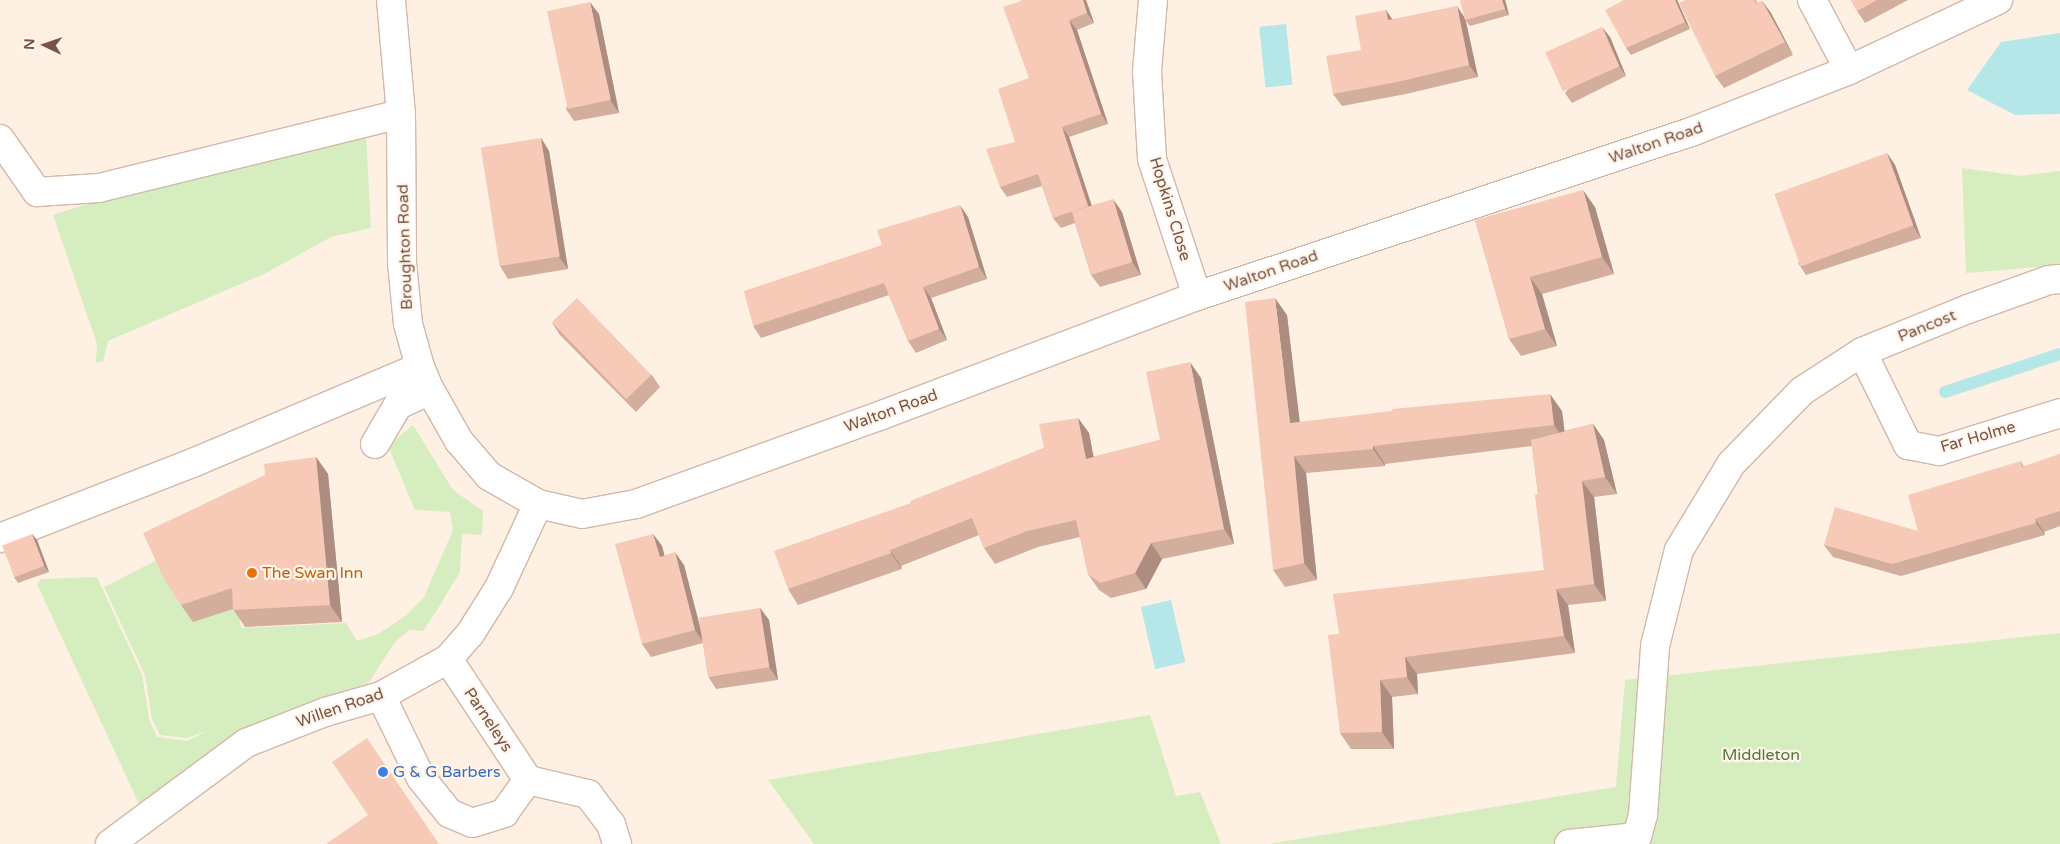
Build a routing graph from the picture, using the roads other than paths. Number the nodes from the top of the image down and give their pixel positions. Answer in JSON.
{"nodes":[{"id":1,"x":391,"y":0,"type":"edge"},
{"id":2,"x":1153,"y":0,"type":"edge"},
{"id":3,"x":1812,"y":0,"type":"edge"},
{"id":4,"x":1998,"y":0,"type":"edge"},
{"id":5,"x":1849,"y":70,"type":"junction"},
{"id":6,"x":401,"y":114,"type":"junction"},
{"id":7,"x":0,"y":139,"type":"edge"},
{"id":8,"x":2060,"y":279,"type":"edge"},
{"id":9,"x":1197,"y":296,"type":"junction"},
{"id":10,"x":1862,"y":352,"type":"junction"},
{"id":11,"x":425,"y":378,"type":"junction"},
{"id":12,"x":2060,"y":413,"type":"edge"},
{"id":13,"x":375,"y":444,"type":"dead end"},
{"id":14,"x":538,"y":504,"type":"junction"},
{"id":15,"x":0,"y":538,"type":"edge"},
{"id":16,"x":448,"y":659,"type":"junction"},
{"id":17,"x":381,"y":696,"type":"junction"},
{"id":18,"x":528,"y":780,"type":"junction"},
{"id":19,"x":110,"y":844,"type":"edge"},
{"id":20,"x":617,"y":844,"type":"edge"},
{"id":21,"x":1569,"y":844,"type":"edge"}],
"edges":[{"from":1,"to":6,"type":"street","name":"Broughton Road"},
{"from":2,"to":9,"type":"street","name":"Hopkins Close"},
{"from":3,"to":5,"type":"street"},
{"from":4,"to":5,"type":"street","name":"Walton Road"},
{"from":5,"to":9,"type":"street","name":"Walton Road"},
{"from":6,"to":7,"type":"street"},
{"from":6,"to":11,"type":"street","name":"Broughton Road"},
{"from":8,"to":10,"type":"street","name":"Pancost"},
{"from":9,"to":14,"type":"street","name":"Walton Road"},
{"from":10,"to":12,"type":"street","name":"Far Holme"},
{"from":10,"to":21,"type":"street","name":"Pancost"},
{"from":11,"to":13,"type":"street"},
{"from":11,"to":14,"type":"street","name":"Broughton Road"},
{"from":11,"to":15,"type":"street"},
{"from":14,"to":16,"type":"street","name":"Willen Road"},
{"from":16,"to":17,"type":"street","name":"Willen Road"},
{"from":16,"to":18,"type":"street","name":"Parneleys"},
{"from":17,"to":18,"type":"street"},
{"from":17,"to":19,"type":"street","name":"Willen Road"},
{"from":18,"to":20,"type":"street"}]}
